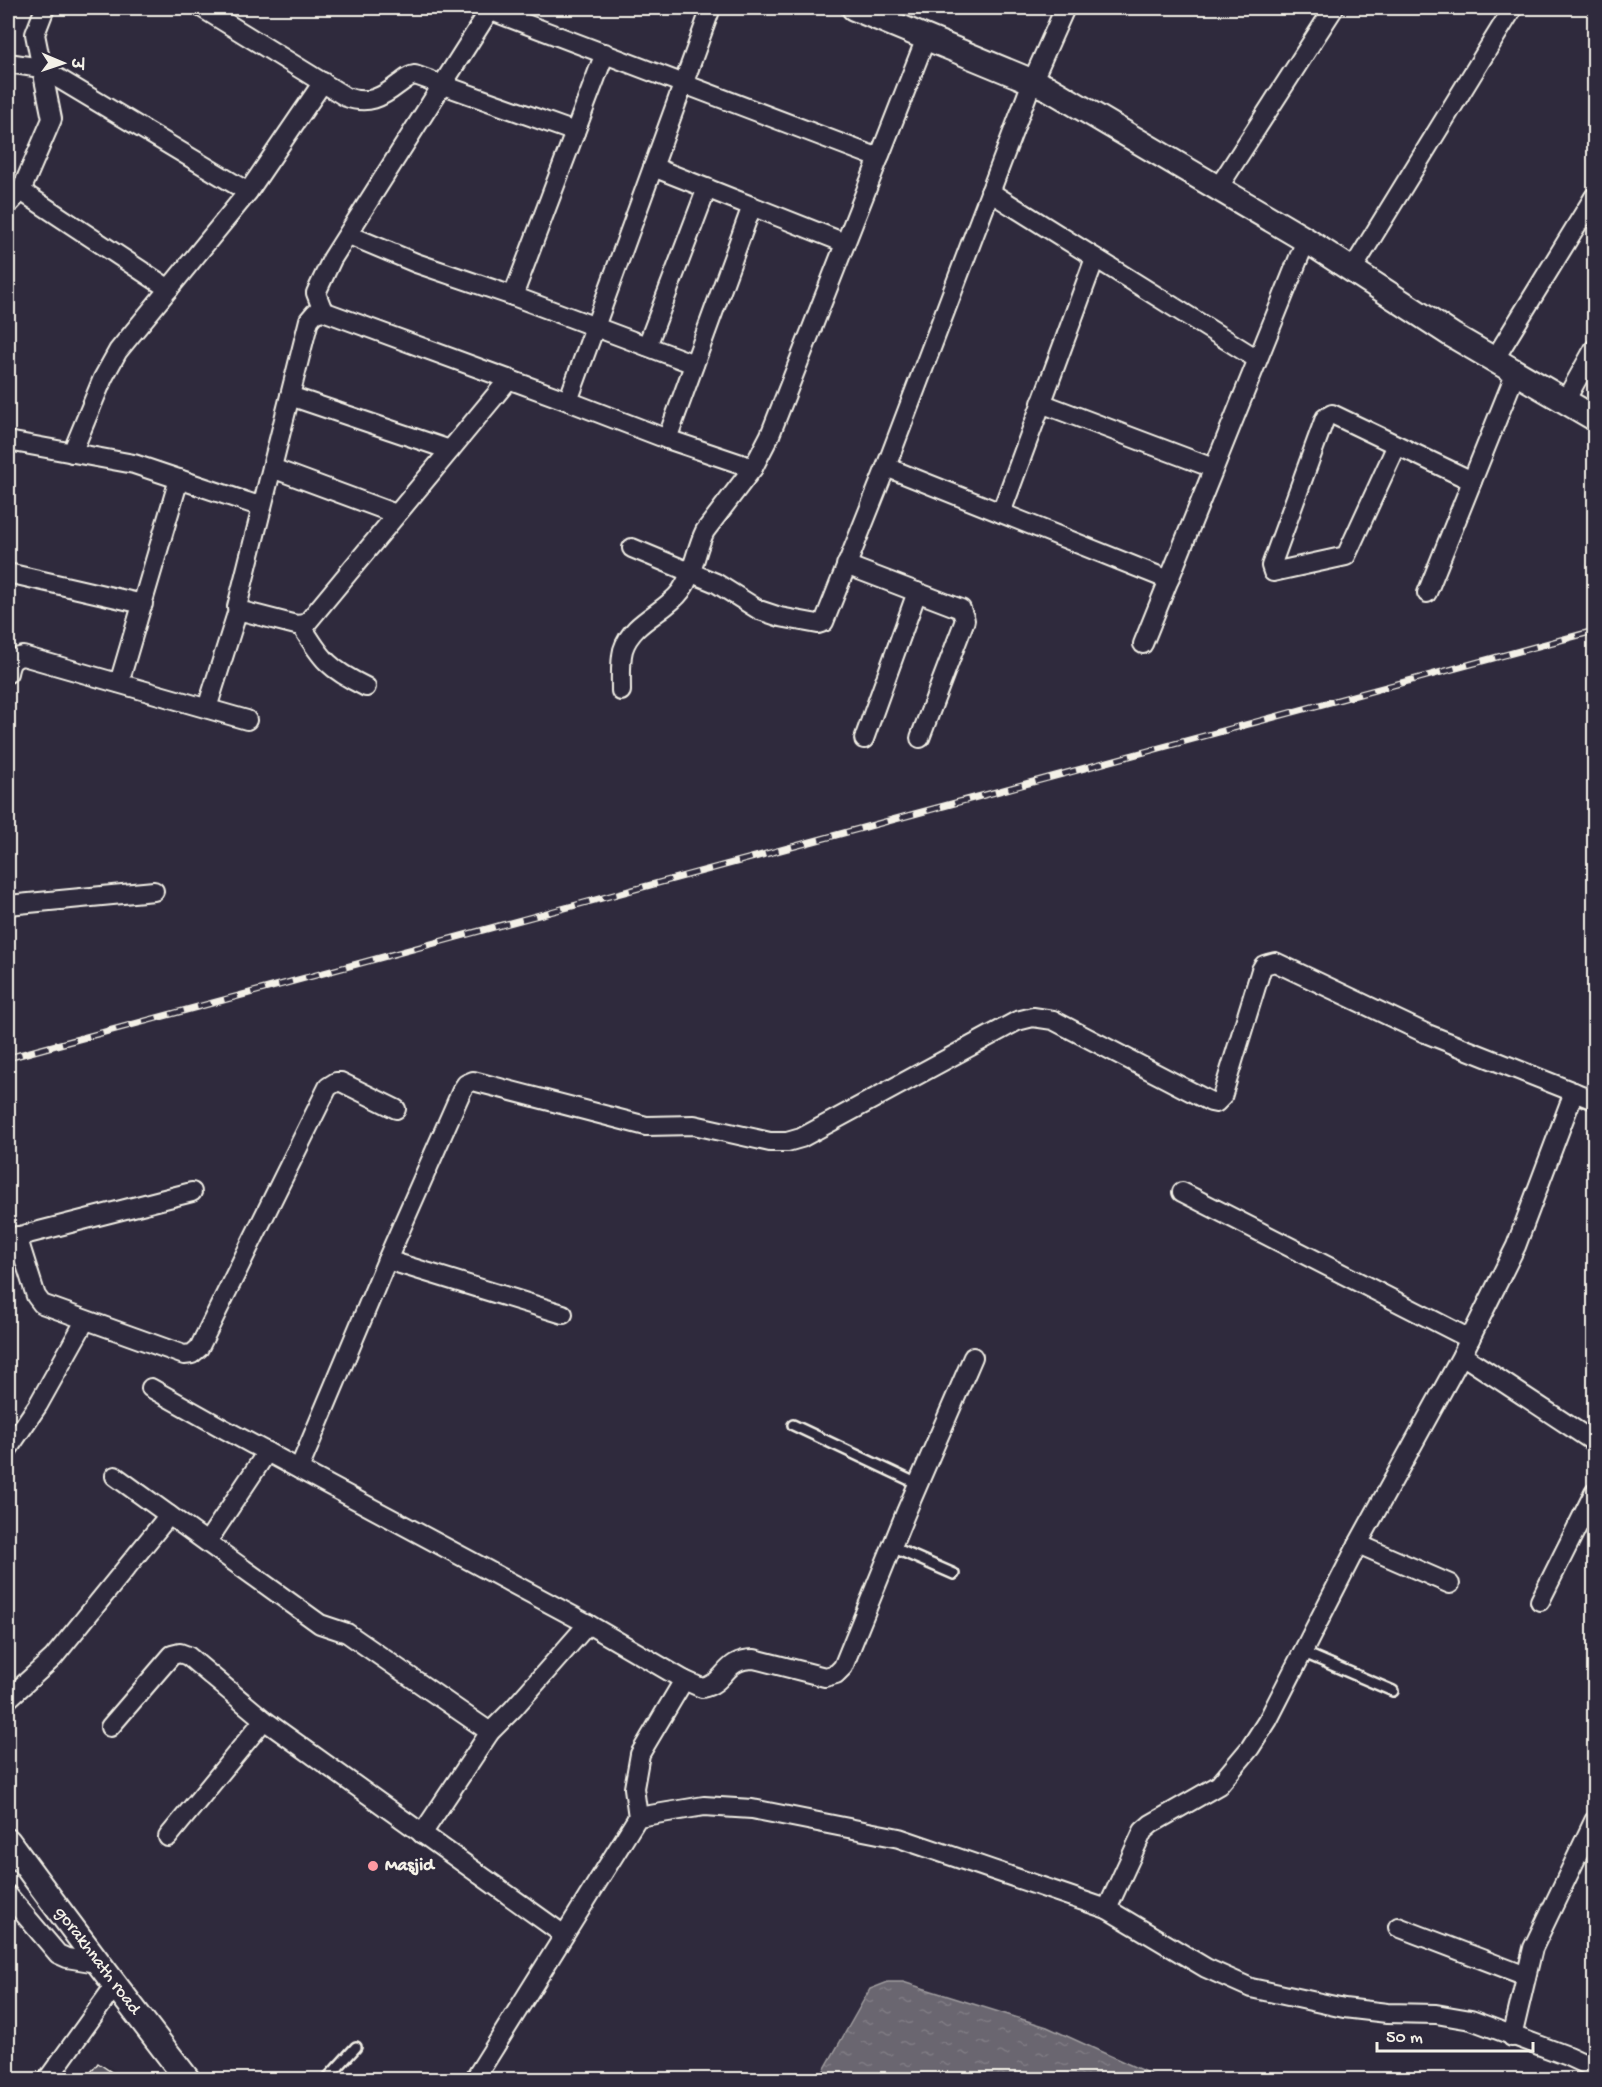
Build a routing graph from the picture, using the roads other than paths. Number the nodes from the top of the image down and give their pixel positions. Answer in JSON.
{"nodes":[{"id":1,"x":45,"y":8,"type":"edge"},
{"id":2,"x":202,"y":8,"type":"edge"},
{"id":3,"x":711,"y":8,"type":"edge"},
{"id":4,"x":854,"y":8,"type":"edge"},
{"id":5,"x":1065,"y":8,"type":"edge"},
{"id":6,"x":1334,"y":8,"type":"edge"},
{"id":7,"x":1513,"y":8,"type":"edge"},
{"id":8,"x":490,"y":9,"type":"edge"},
{"id":9,"x":892,"y":15,"type":"edge"},
{"id":10,"x":926,"y":38,"type":"junction"},
{"id":11,"x":605,"y":53,"type":"junction"},
{"id":12,"x":8,"y":63,"type":"edge"},
{"id":13,"x":41,"y":68,"type":"junction"},
{"id":14,"x":1032,"y":81,"type":"junction"},
{"id":15,"x":323,"y":82,"type":"junction"},
{"id":16,"x":684,"y":82,"type":"junction"},
{"id":17,"x":443,"y":85,"type":"junction"},
{"id":18,"x":575,"y":132,"type":"junction"},
{"id":19,"x":879,"y":158,"type":"junction"},
{"id":20,"x":653,"y":167,"type":"junction"},
{"id":21,"x":707,"y":188,"type":"junction"},
{"id":22,"x":1218,"y":188,"type":"junction"},
{"id":23,"x":21,"y":191,"type":"junction"},
{"id":24,"x":248,"y":192,"type":"junction"},
{"id":25,"x":990,"y":192,"type":"junction"},
{"id":26,"x":1594,"y":197,"type":"edge"},
{"id":27,"x":8,"y":205,"type":"edge"},
{"id":28,"x":752,"y":206,"type":"junction"},
{"id":29,"x":348,"y":235,"type":"junction"},
{"id":30,"x":1306,"y":240,"type":"junction"},
{"id":31,"x":845,"y":243,"type":"junction"},
{"id":32,"x":1095,"y":258,"type":"junction"},
{"id":33,"x":1352,"y":270,"type":"junction"},
{"id":34,"x":169,"y":289,"type":"junction"},
{"id":35,"x":513,"y":296,"type":"junction"},
{"id":36,"x":323,"y":311,"type":"junction"},
{"id":37,"x":595,"y":326,"type":"junction"},
{"id":38,"x":647,"y":346,"type":"junction"},
{"id":39,"x":1594,"y":349,"type":"edge"},
{"id":40,"x":1257,"y":359,"type":"junction"},
{"id":41,"x":1494,"y":360,"type":"junction"},
{"id":42,"x":694,"y":364,"type":"junction"},
{"id":43,"x":1516,"y":372,"type":"junction"},
{"id":44,"x":509,"y":379,"type":"junction"},
{"id":45,"x":291,"y":396,"type":"junction"},
{"id":46,"x":568,"y":401,"type":"junction"},
{"id":47,"x":1565,"y":401,"type":"junction"},
{"id":48,"x":1041,"y":403,"type":"junction"},
{"id":49,"x":1594,"y":418,"type":"edge"},
{"id":50,"x":667,"y":439,"type":"junction"},
{"id":51,"x":8,"y":441,"type":"edge"},
{"id":52,"x":1397,"y":446,"type":"junction"},
{"id":53,"x":450,"y":450,"type":"junction"},
{"id":54,"x":72,"y":453,"type":"junction"},
{"id":55,"x":886,"y":467,"type":"junction"},
{"id":56,"x":272,"y":468,"type":"junction"},
{"id":57,"x":753,"y":468,"type":"junction"},
{"id":58,"x":1213,"y":468,"type":"junction"},
{"id":59,"x":179,"y":479,"type":"junction"},
{"id":60,"x":1472,"y":481,"type":"junction"},
{"id":61,"x":262,"y":507,"type":"junction"},
{"id":62,"x":1001,"y":513,"type":"junction"},
{"id":63,"x":396,"y":514,"type":"junction"},
{"id":64,"x":632,"y":548,"type":"dead end"},
{"id":65,"x":846,"y":565,"type":"junction"},
{"id":66,"x":691,"y":572,"type":"junction"},
{"id":67,"x":8,"y":573,"type":"edge"},
{"id":68,"x":1169,"y":580,"type":"junction"},
{"id":69,"x":917,"y":592,"type":"junction"},
{"id":70,"x":1427,"y":593,"type":"dead end"},
{"id":71,"x":142,"y":604,"type":"junction"},
{"id":72,"x":238,"y":610,"type":"junction"},
{"id":73,"x":301,"y":625,"type":"junction"},
{"id":74,"x":1143,"y":644,"type":"dead end"},
{"id":75,"x":8,"y":673,"type":"edge"},
{"id":76,"x":119,"y":683,"type":"junction"},
{"id":77,"x":366,"y":687,"type":"dead end"},
{"id":78,"x":621,"y":691,"type":"dead end"},
{"id":79,"x":207,"y":708,"type":"junction"},
{"id":80,"x":247,"y":720,"type":"dead end"},
{"id":81,"x":920,"y":738,"type":"dead end"},
{"id":82,"x":864,"y":739,"type":"dead end"},
{"id":83,"x":154,"y":891,"type":"dead end"},
{"id":84,"x":8,"y":905,"type":"edge"},
{"id":85,"x":1574,"y":1092,"type":"junction"},
{"id":86,"x":1594,"y":1100,"type":"edge"},
{"id":87,"x":396,"y":1109,"type":"dead end"},
{"id":88,"x":192,"y":1192,"type":"dead end"},
{"id":89,"x":1182,"y":1192,"type":"dead end"},
{"id":90,"x":12,"y":1238,"type":"edge"},
{"id":91,"x":387,"y":1260,"type":"junction"},
{"id":92,"x":562,"y":1314,"type":"dead end"},
{"id":93,"x":85,"y":1321,"type":"junction"},
{"id":94,"x":1466,"y":1347,"type":"junction"},
{"id":95,"x":973,"y":1358,"type":"dead end"},
{"id":96,"x":151,"y":1388,"type":"dead end"},
{"id":97,"x":794,"y":1425,"type":"dead end"},
{"id":98,"x":1594,"y":1442,"type":"edge"},
{"id":99,"x":8,"y":1449,"type":"edge"},
{"id":100,"x":267,"y":1452,"type":"junction"},
{"id":101,"x":299,"y":1469,"type":"junction"},
{"id":102,"x":114,"y":1476,"type":"dead end"},
{"id":103,"x":918,"y":1484,"type":"junction"},
{"id":104,"x":1594,"y":1493,"type":"edge"},
{"id":105,"x":169,"y":1515,"type":"junction"},
{"id":106,"x":207,"y":1542,"type":"junction"},
{"id":107,"x":1358,"y":1545,"type":"junction"},
{"id":108,"x":892,"y":1547,"type":"junction"},
{"id":109,"x":954,"y":1574,"type":"dead end"},
{"id":110,"x":1450,"y":1584,"type":"dead end"},
{"id":111,"x":1540,"y":1601,"type":"dead end"},
{"id":112,"x":588,"y":1624,"type":"junction"},
{"id":113,"x":1302,"y":1652,"type":"junction"},
{"id":114,"x":684,"y":1680,"type":"junction"},
{"id":115,"x":1394,"y":1691,"type":"dead end"},
{"id":116,"x":8,"y":1698,"type":"edge"},
{"id":117,"x":264,"y":1720,"type":"junction"},
{"id":118,"x":110,"y":1727,"type":"dead end"},
{"id":119,"x":490,"y":1732,"type":"junction"},
{"id":120,"x":638,"y":1817,"type":"junction"},
{"id":121,"x":1594,"y":1821,"type":"edge"},
{"id":122,"x":422,"y":1834,"type":"junction"},
{"id":123,"x":168,"y":1837,"type":"dead end"},
{"id":124,"x":8,"y":1841,"type":"edge"},
{"id":125,"x":8,"y":1895,"type":"edge"},
{"id":126,"x":1107,"y":1909,"type":"junction"},
{"id":127,"x":1398,"y":1927,"type":"dead end"},
{"id":128,"x":564,"y":1935,"type":"junction"},
{"id":129,"x":97,"y":1963,"type":"junction"},
{"id":130,"x":1526,"y":1976,"type":"junction"},
{"id":131,"x":116,"y":1984,"type":"junction"},
{"id":132,"x":1512,"y":2037,"type":"junction"},
{"id":133,"x":356,"y":2047,"type":"dead end"},
{"id":134,"x":1594,"y":2068,"type":"edge"},
{"id":135,"x":483,"y":2077,"type":"edge"},
{"id":136,"x":47,"y":2079,"type":"edge"},
{"id":137,"x":188,"y":2079,"type":"edge"},
{"id":138,"x":326,"y":2079,"type":"edge"}],
"edges":[{"from":1,"to":13,"type":"street"},
{"from":2,"to":15,"type":"street"},
{"from":3,"to":16,"type":"street"},
{"from":4,"to":9,"type":"street"},
{"from":5,"to":14,"type":"street"},
{"from":6,"to":22,"type":"street"},
{"from":7,"to":33,"type":"street"},
{"from":8,"to":11,"type":"street"},
{"from":8,"to":17,"type":"street"},
{"from":9,"to":10,"type":"street"},
{"from":10,"to":14,"type":"street"},
{"from":10,"to":19,"type":"street"},
{"from":11,"to":16,"type":"street"},
{"from":11,"to":18,"type":"street"},
{"from":12,"to":13,"type":"street"},
{"from":13,"to":23,"type":"street"},
{"from":13,"to":24,"type":"street"},
{"from":14,"to":22,"type":"street"},
{"from":14,"to":25,"type":"street"},
{"from":15,"to":17,"type":"street"},
{"from":15,"to":24,"type":"street"},
{"from":16,"to":19,"type":"street"},
{"from":16,"to":20,"type":"street"},
{"from":17,"to":18,"type":"street"},
{"from":17,"to":29,"type":"street"},
{"from":18,"to":35,"type":"street"},
{"from":19,"to":31,"type":"street"},
{"from":20,"to":21,"type":"street"},
{"from":20,"to":37,"type":"street"},
{"from":21,"to":28,"type":"street"},
{"from":21,"to":38,"type":"street"},
{"from":22,"to":30,"type":"street"},
{"from":23,"to":27,"type":"street"},
{"from":23,"to":34,"type":"street"},
{"from":24,"to":34,"type":"street"},
{"from":25,"to":32,"type":"street"},
{"from":25,"to":55,"type":"street"},
{"from":26,"to":41,"type":"street"},
{"from":28,"to":31,"type":"street"},
{"from":28,"to":42,"type":"street"},
{"from":29,"to":35,"type":"street"},
{"from":29,"to":36,"type":"street"},
{"from":30,"to":33,"type":"street"},
{"from":30,"to":40,"type":"street"},
{"from":31,"to":57,"type":"street"},
{"from":32,"to":40,"type":"street"},
{"from":32,"to":48,"type":"street"},
{"from":33,"to":41,"type":"street"},
{"from":34,"to":54,"type":"street"},
{"from":35,"to":37,"type":"street"},
{"from":36,"to":44,"type":"street"},
{"from":36,"to":45,"type":"street"},
{"from":37,"to":38,"type":"street"},
{"from":37,"to":46,"type":"street"},
{"from":38,"to":42,"type":"street"},
{"from":39,"to":47,"type":"street"},
{"from":40,"to":58,"type":"street"},
{"from":41,"to":43,"type":"street"},
{"from":42,"to":50,"type":"street"},
{"from":43,"to":47,"type":"street"},
{"from":43,"to":60,"type":"street"},
{"from":44,"to":46,"type":"street"},
{"from":44,"to":53,"type":"street"},
{"from":45,"to":53,"type":"street"},
{"from":45,"to":56,"type":"street"},
{"from":46,"to":50,"type":"street"},
{"from":47,"to":49,"type":"street"},
{"from":48,"to":58,"type":"street"},
{"from":48,"to":62,"type":"street"},
{"from":50,"to":57,"type":"street"},
{"from":51,"to":54,"type":"street"},
{"from":52,"to":52,"type":"street"},
{"from":52,"to":60,"type":"street"},
{"from":53,"to":63,"type":"street"},
{"from":54,"to":59,"type":"street"},
{"from":55,"to":62,"type":"street"},
{"from":55,"to":65,"type":"street"},
{"from":56,"to":61,"type":"street"},
{"from":56,"to":63,"type":"street"},
{"from":57,"to":66,"type":"street"},
{"from":58,"to":68,"type":"street"},
{"from":59,"to":61,"type":"street"},
{"from":59,"to":71,"type":"street"},
{"from":60,"to":70,"type":"street"},
{"from":61,"to":72,"type":"street"},
{"from":62,"to":68,"type":"street"},
{"from":63,"to":73,"type":"street"},
{"from":64,"to":66,"type":"street"},
{"from":65,"to":66,"type":"street"},
{"from":65,"to":69,"type":"street"},
{"from":66,"to":78,"type":"street"},
{"from":67,"to":71,"type":"street"},
{"from":68,"to":74,"type":"street"},
{"from":69,"to":81,"type":"street"},
{"from":69,"to":82,"type":"street"},
{"from":71,"to":76,"type":"street"},
{"from":72,"to":73,"type":"street"},
{"from":72,"to":79,"type":"street"},
{"from":73,"to":77,"type":"street"},
{"from":75,"to":76,"type":"street"},
{"from":76,"to":79,"type":"street"},
{"from":79,"to":80,"type":"street"},
{"from":83,"to":84,"type":"street"},
{"from":85,"to":86,"type":"street"},
{"from":85,"to":91,"type":"street"},
{"from":85,"to":94,"type":"street"},
{"from":87,"to":93,"type":"street"},
{"from":88,"to":90,"type":"street"},
{"from":89,"to":94,"type":"street"},
{"from":90,"to":93,"type":"street"},
{"from":91,"to":92,"type":"street"},
{"from":91,"to":101,"type":"street"},
{"from":93,"to":99,"type":"street"},
{"from":94,"to":98,"type":"street"},
{"from":94,"to":107,"type":"street"},
{"from":95,"to":103,"type":"street"},
{"from":96,"to":100,"type":"street"},
{"from":97,"to":103,"type":"lane"},
{"from":100,"to":101,"type":"street"},
{"from":100,"to":106,"type":"street"},
{"from":101,"to":112,"type":"street"},
{"from":102,"to":105,"type":"street"},
{"from":103,"to":108,"type":"street"},
{"from":104,"to":111,"type":"street"},
{"from":105,"to":106,"type":"street"},
{"from":105,"to":116,"type":"street"},
{"from":106,"to":119,"type":"street"},
{"from":107,"to":110,"type":"street"},
{"from":107,"to":113,"type":"street"},
{"from":108,"to":109,"type":"lane"},
{"from":108,"to":114,"type":"street"},
{"from":112,"to":114,"type":"street"},
{"from":112,"to":119,"type":"street"},
{"from":113,"to":115,"type":"lane"},
{"from":113,"to":126,"type":"street"},
{"from":114,"to":120,"type":"street"},
{"from":117,"to":118,"type":"street"},
{"from":117,"to":122,"type":"street"},
{"from":117,"to":123,"type":"street"},
{"from":119,"to":122,"type":"street"},
{"from":120,"to":126,"type":"street"},
{"from":120,"to":128,"type":"street"},
{"from":121,"to":130,"type":"street"},
{"from":122,"to":128,"type":"street"},
{"from":124,"to":129,"type":"street","name":"gorakhnath road"},
{"from":125,"to":129,"type":"street"},
{"from":126,"to":132,"type":"street"},
{"from":127,"to":130,"type":"street"},
{"from":128,"to":135,"type":"street"},
{"from":129,"to":131,"type":"street","name":"gorakhnath road"},
{"from":130,"to":132,"type":"street"},
{"from":131,"to":136,"type":"street"},
{"from":131,"to":137,"type":"street","name":"gorakhnath road"},
{"from":132,"to":134,"type":"street"},
{"from":133,"to":138,"type":"lane"}]}
